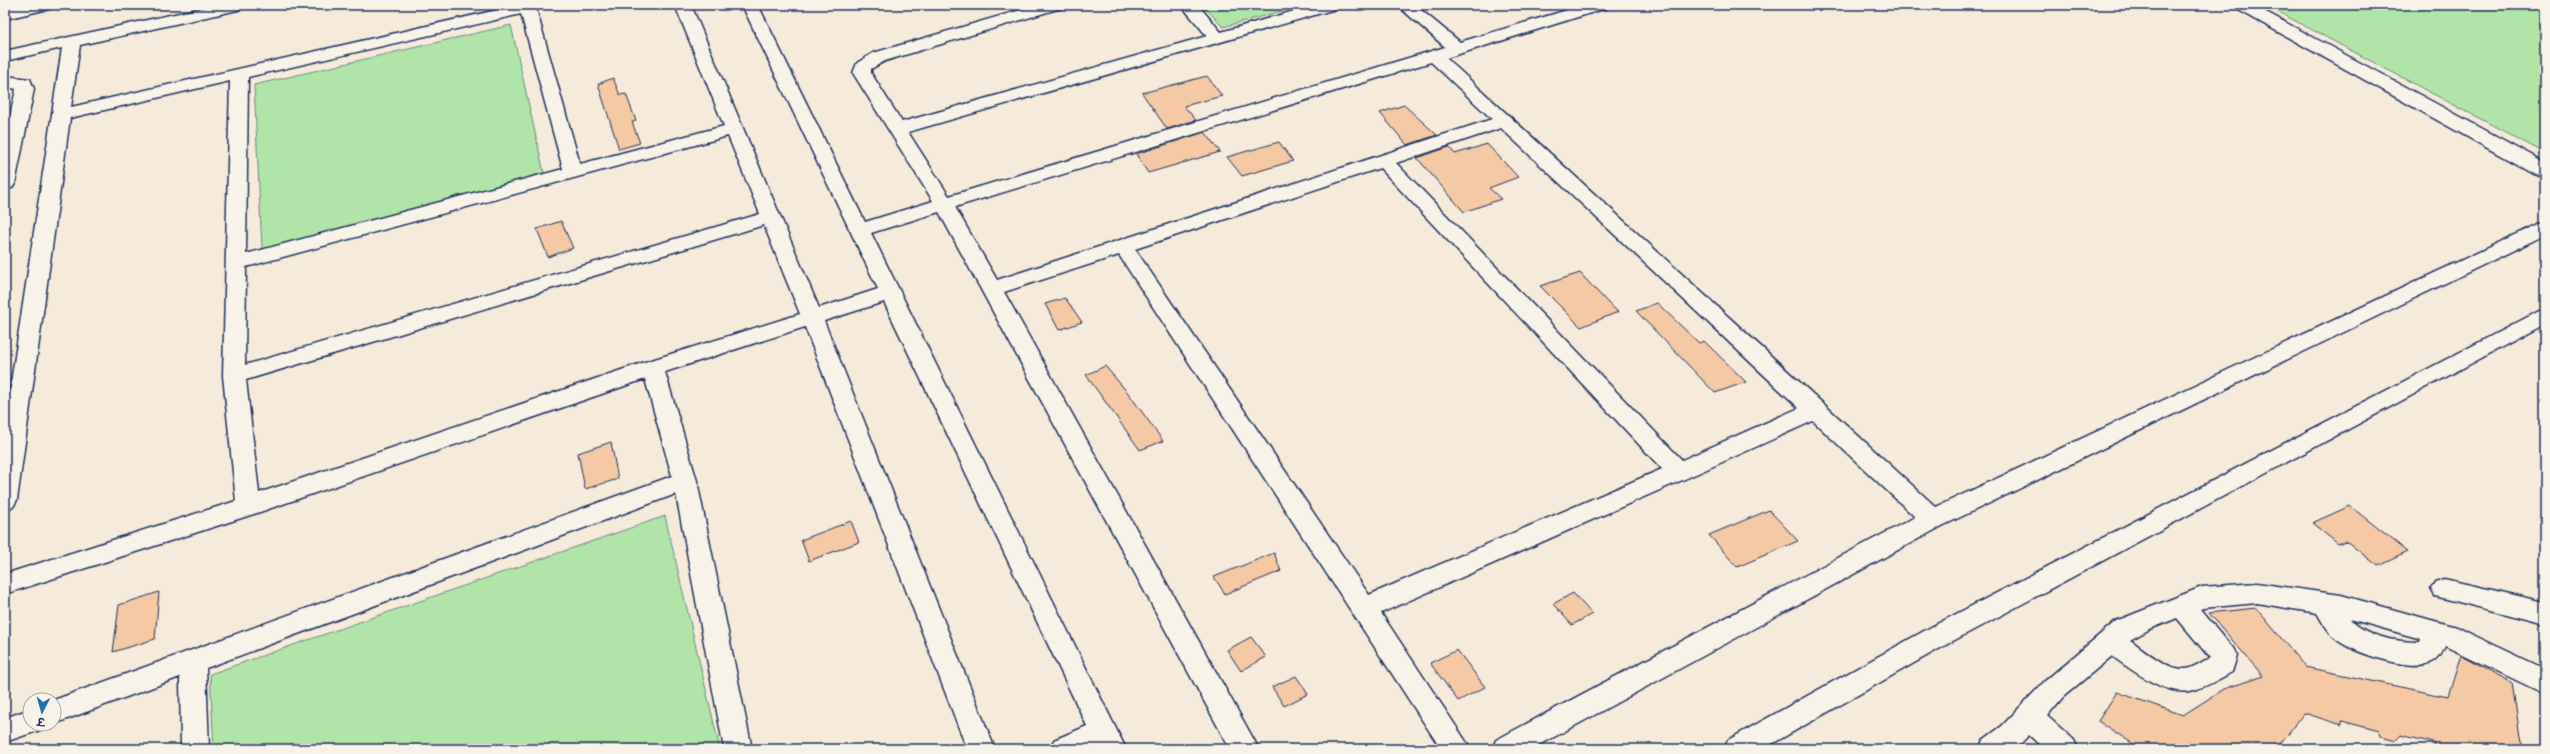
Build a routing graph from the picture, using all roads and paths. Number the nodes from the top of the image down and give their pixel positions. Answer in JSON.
{"nodes":[{"id":1,"x":47,"y":5,"type":"edge"},
{"id":2,"x":238,"y":5,"type":"edge"},
{"id":3,"x":683,"y":5,"type":"edge"},
{"id":4,"x":750,"y":5,"type":"edge"},
{"id":5,"x":1189,"y":5,"type":"edge"},
{"id":6,"x":1333,"y":5,"type":"edge"},
{"id":7,"x":1405,"y":5,"type":"edge"},
{"id":8,"x":1546,"y":5,"type":"edge"},
{"id":9,"x":1601,"y":5,"type":"edge"},
{"id":10,"x":2241,"y":5,"type":"edge"},
{"id":11,"x":528,"y":6,"type":"edge"},
{"id":12,"x":1049,"y":6,"type":"edge"},
{"id":13,"x":5,"y":14,"type":"edge"},
{"id":14,"x":1561,"y":17,"type":"junction"},
{"id":15,"x":1217,"y":36,"type":"junction"},
{"id":16,"x":72,"y":41,"type":"junction"},
{"id":17,"x":1458,"y":50,"type":"junction"},
{"id":18,"x":5,"y":56,"type":"edge"},
{"id":19,"x":1434,"y":56,"type":"junction"},
{"id":20,"x":239,"y":74,"type":"junction"},
{"id":21,"x":5,"y":81,"type":"edge"},
{"id":22,"x":61,"y":115,"type":"junction"},
{"id":23,"x":1505,"y":121,"type":"junction"},
{"id":24,"x":734,"y":129,"type":"junction"},
{"id":25,"x":898,"y":129,"type":"junction"},
{"id":26,"x":1384,"y":162,"type":"junction"},
{"id":27,"x":573,"y":172,"type":"junction"},
{"id":28,"x":2545,"y":174,"type":"edge"},
{"id":29,"x":5,"y":184,"type":"edge"},
{"id":30,"x":944,"y":204,"type":"junction"},
{"id":31,"x":770,"y":217,"type":"junction"},
{"id":32,"x":2545,"y":227,"type":"edge"},
{"id":33,"x":859,"y":230,"type":"junction"},
{"id":34,"x":1123,"y":246,"type":"junction"},
{"id":35,"x":236,"y":263,"type":"junction"},
{"id":36,"x":992,"y":288,"type":"junction"},
{"id":37,"x":891,"y":292,"type":"junction"},
{"id":38,"x":2545,"y":315,"type":"edge"},
{"id":39,"x":812,"y":317,"type":"junction"},
{"id":40,"x":653,"y":368,"type":"junction"},
{"id":41,"x":234,"y":376,"type":"junction"},
{"id":42,"x":1815,"y":410,"type":"junction"},
{"id":43,"x":1679,"y":472,"type":"junction"},
{"id":44,"x":685,"y":481,"type":"junction"},
{"id":45,"x":5,"y":500,"type":"edge"},
{"id":46,"x":249,"y":506,"type":"junction"},
{"id":47,"x":1933,"y":519,"type":"junction"},
{"id":48,"x":5,"y":584,"type":"edge"},
{"id":49,"x":2444,"y":590,"type":"dead end"},
{"id":50,"x":2182,"y":606,"type":"junction"},
{"id":51,"x":1365,"y":608,"type":"junction"},
{"id":52,"x":2545,"y":613,"type":"edge"},
{"id":53,"x":2110,"y":641,"type":"junction"},
{"id":54,"x":193,"y":663,"type":"junction"},
{"id":55,"x":2545,"y":682,"type":"edge"},
{"id":56,"x":62,"y":709,"type":"edge"},
{"id":57,"x":2027,"y":716,"type":"junction"},
{"id":58,"x":22,"y":724,"type":"edge"},
{"id":59,"x":5,"y":730,"type":"edge"},
{"id":60,"x":1108,"y":740,"type":"edge"},
{"id":61,"x":195,"y":749,"type":"edge"},
{"id":62,"x":738,"y":749,"type":"edge"},
{"id":63,"x":982,"y":749,"type":"edge"},
{"id":64,"x":1064,"y":749,"type":"edge"},
{"id":65,"x":1245,"y":749,"type":"edge"},
{"id":66,"x":1457,"y":749,"type":"edge"},
{"id":67,"x":1506,"y":749,"type":"edge"},
{"id":68,"x":1738,"y":749,"type":"edge"},
{"id":69,"x":1993,"y":749,"type":"edge"},
{"id":70,"x":2064,"y":749,"type":"edge"}],
"edges":[{"from":1,"to":13,"type":"street"},
{"from":2,"to":16,"type":"street"},
{"from":3,"to":24,"type":"street"},
{"from":4,"to":33,"type":"street"},
{"from":5,"to":15,"type":"street"},
{"from":6,"to":15,"type":"street"},
{"from":7,"to":17,"type":"street"},
{"from":8,"to":14,"type":"street"},
{"from":9,"to":14,"type":"street"},
{"from":10,"to":28,"type":"street"},
{"from":11,"to":20,"type":"street"},
{"from":11,"to":27,"type":"street"},
{"from":12,"to":25,"type":"street"},
{"from":14,"to":17,"type":"street"},
{"from":15,"to":25,"type":"street"},
{"from":16,"to":18,"type":"street"},
{"from":16,"to":22,"type":"street"},
{"from":17,"to":19,"type":"street"},
{"from":19,"to":23,"type":"street"},
{"from":19,"to":30,"type":"street"},
{"from":20,"to":22,"type":"street"},
{"from":20,"to":35,"type":"street"},
{"from":21,"to":29,"type":"street"},
{"from":22,"to":45,"type":"street"},
{"from":23,"to":26,"type":"street"},
{"from":23,"to":42,"type":"street"},
{"from":24,"to":27,"type":"street"},
{"from":24,"to":31,"type":"street"},
{"from":25,"to":30,"type":"street"},
{"from":26,"to":34,"type":"street"},
{"from":26,"to":43,"type":"street"},
{"from":27,"to":35,"type":"street"},
{"from":30,"to":33,"type":"street"},
{"from":30,"to":36,"type":"street"},
{"from":31,"to":39,"type":"street"},
{"from":31,"to":41,"type":"street"},
{"from":32,"to":47,"type":"street"},
{"from":33,"to":37,"type":"street"},
{"from":34,"to":36,"type":"street"},
{"from":34,"to":51,"type":"street"},
{"from":35,"to":41,"type":"street"},
{"from":36,"to":65,"type":"street"},
{"from":37,"to":39,"type":"street"},
{"from":37,"to":60,"type":"street"},
{"from":38,"to":68,"type":"street"},
{"from":39,"to":40,"type":"street"},
{"from":39,"to":63,"type":"street"},
{"from":40,"to":44,"type":"street"},
{"from":40,"to":46,"type":"street"},
{"from":41,"to":46,"type":"street"},
{"from":42,"to":43,"type":"street"},
{"from":42,"to":47,"type":"street"},
{"from":43,"to":51,"type":"street"},
{"from":44,"to":54,"type":"street"},
{"from":44,"to":62,"type":"street"},
{"from":46,"to":48,"type":"street"},
{"from":47,"to":67,"type":"street"},
{"from":49,"to":52,"type":"street"},
{"from":50,"to":53,"type":"street"},
{"from":50,"to":53,"type":"street"},
{"from":50,"to":55,"type":"street"},
{"from":51,"to":66,"type":"street"},
{"from":53,"to":57,"type":"street"},
{"from":54,"to":56,"type":"street"},
{"from":54,"to":61,"type":"street"},
{"from":57,"to":69,"type":"street"},
{"from":57,"to":70,"type":"street"},
{"from":58,"to":59,"type":"street"},
{"from":60,"to":64,"type":"street"}]}
